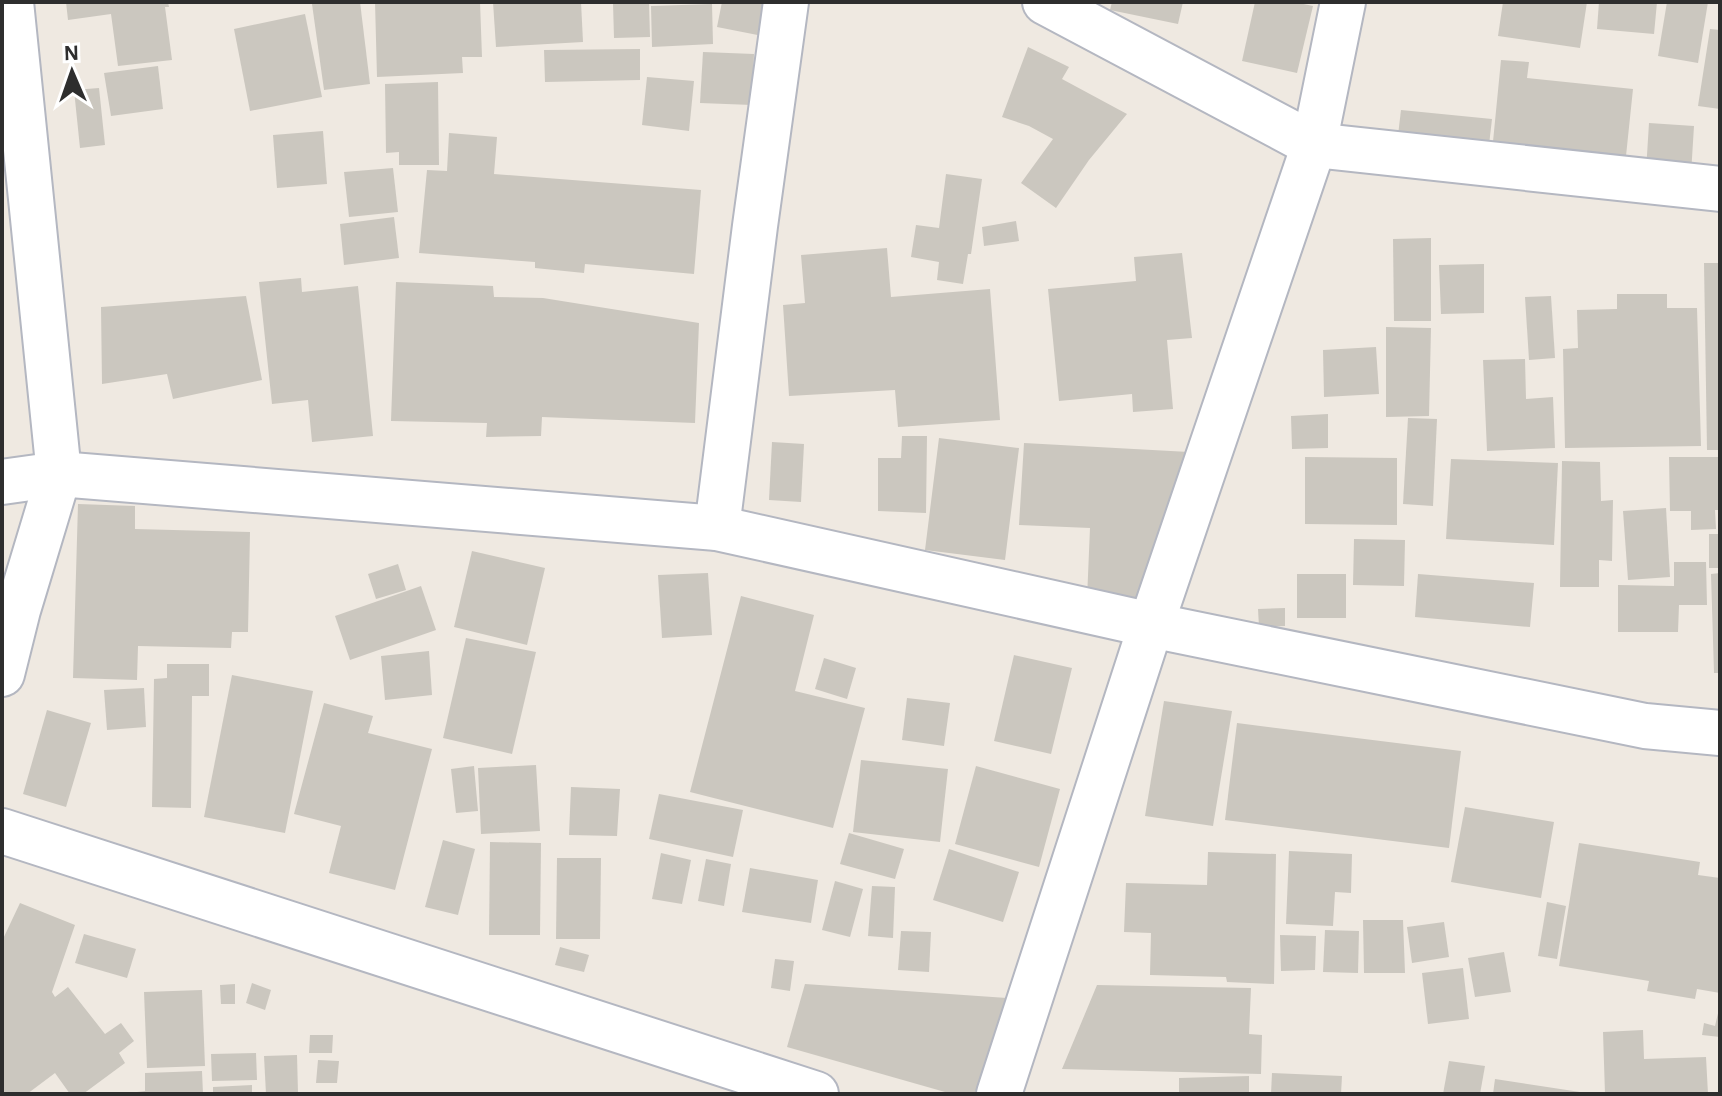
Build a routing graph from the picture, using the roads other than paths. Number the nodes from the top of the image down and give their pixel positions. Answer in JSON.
{"nodes":[{"id":1,"x":11,"y":2,"type":"edge"},
{"id":2,"x":786,"y":2,"type":"edge"},
{"id":3,"x":1045,"y":2,"type":"edge"},
{"id":4,"x":1343,"y":2,"type":"edge"},
{"id":5,"x":1314,"y":145,"type":"junction"},
{"id":6,"x":1720,"y":189,"type":"edge"},
{"id":7,"x":59,"y":474,"type":"junction"},
{"id":8,"x":2,"y":482,"type":"edge"},
{"id":9,"x":717,"y":528,"type":"junction"},
{"id":10,"x":1151,"y":625,"type":"junction"},
{"id":11,"x":2,"y":674,"type":"edge"},
{"id":12,"x":1720,"y":733,"type":"edge"},
{"id":13,"x":2,"y":831,"type":"edge"},
{"id":14,"x":804,"y":1092,"type":"edge"},
{"id":15,"x":999,"y":1094,"type":"edge"}],
"edges":[{"from":1,"to":7,"type":"street"},
{"from":2,"to":9,"type":"street"},
{"from":3,"to":5,"type":"street"},
{"from":4,"to":5,"type":"street"},
{"from":5,"to":6,"type":"street"},
{"from":5,"to":10,"type":"street"},
{"from":7,"to":8,"type":"street"},
{"from":7,"to":9,"type":"street"},
{"from":7,"to":11,"type":"street"},
{"from":9,"to":10,"type":"street"},
{"from":10,"to":12,"type":"street"},
{"from":10,"to":15,"type":"street"},
{"from":13,"to":14,"type":"street"}]}
